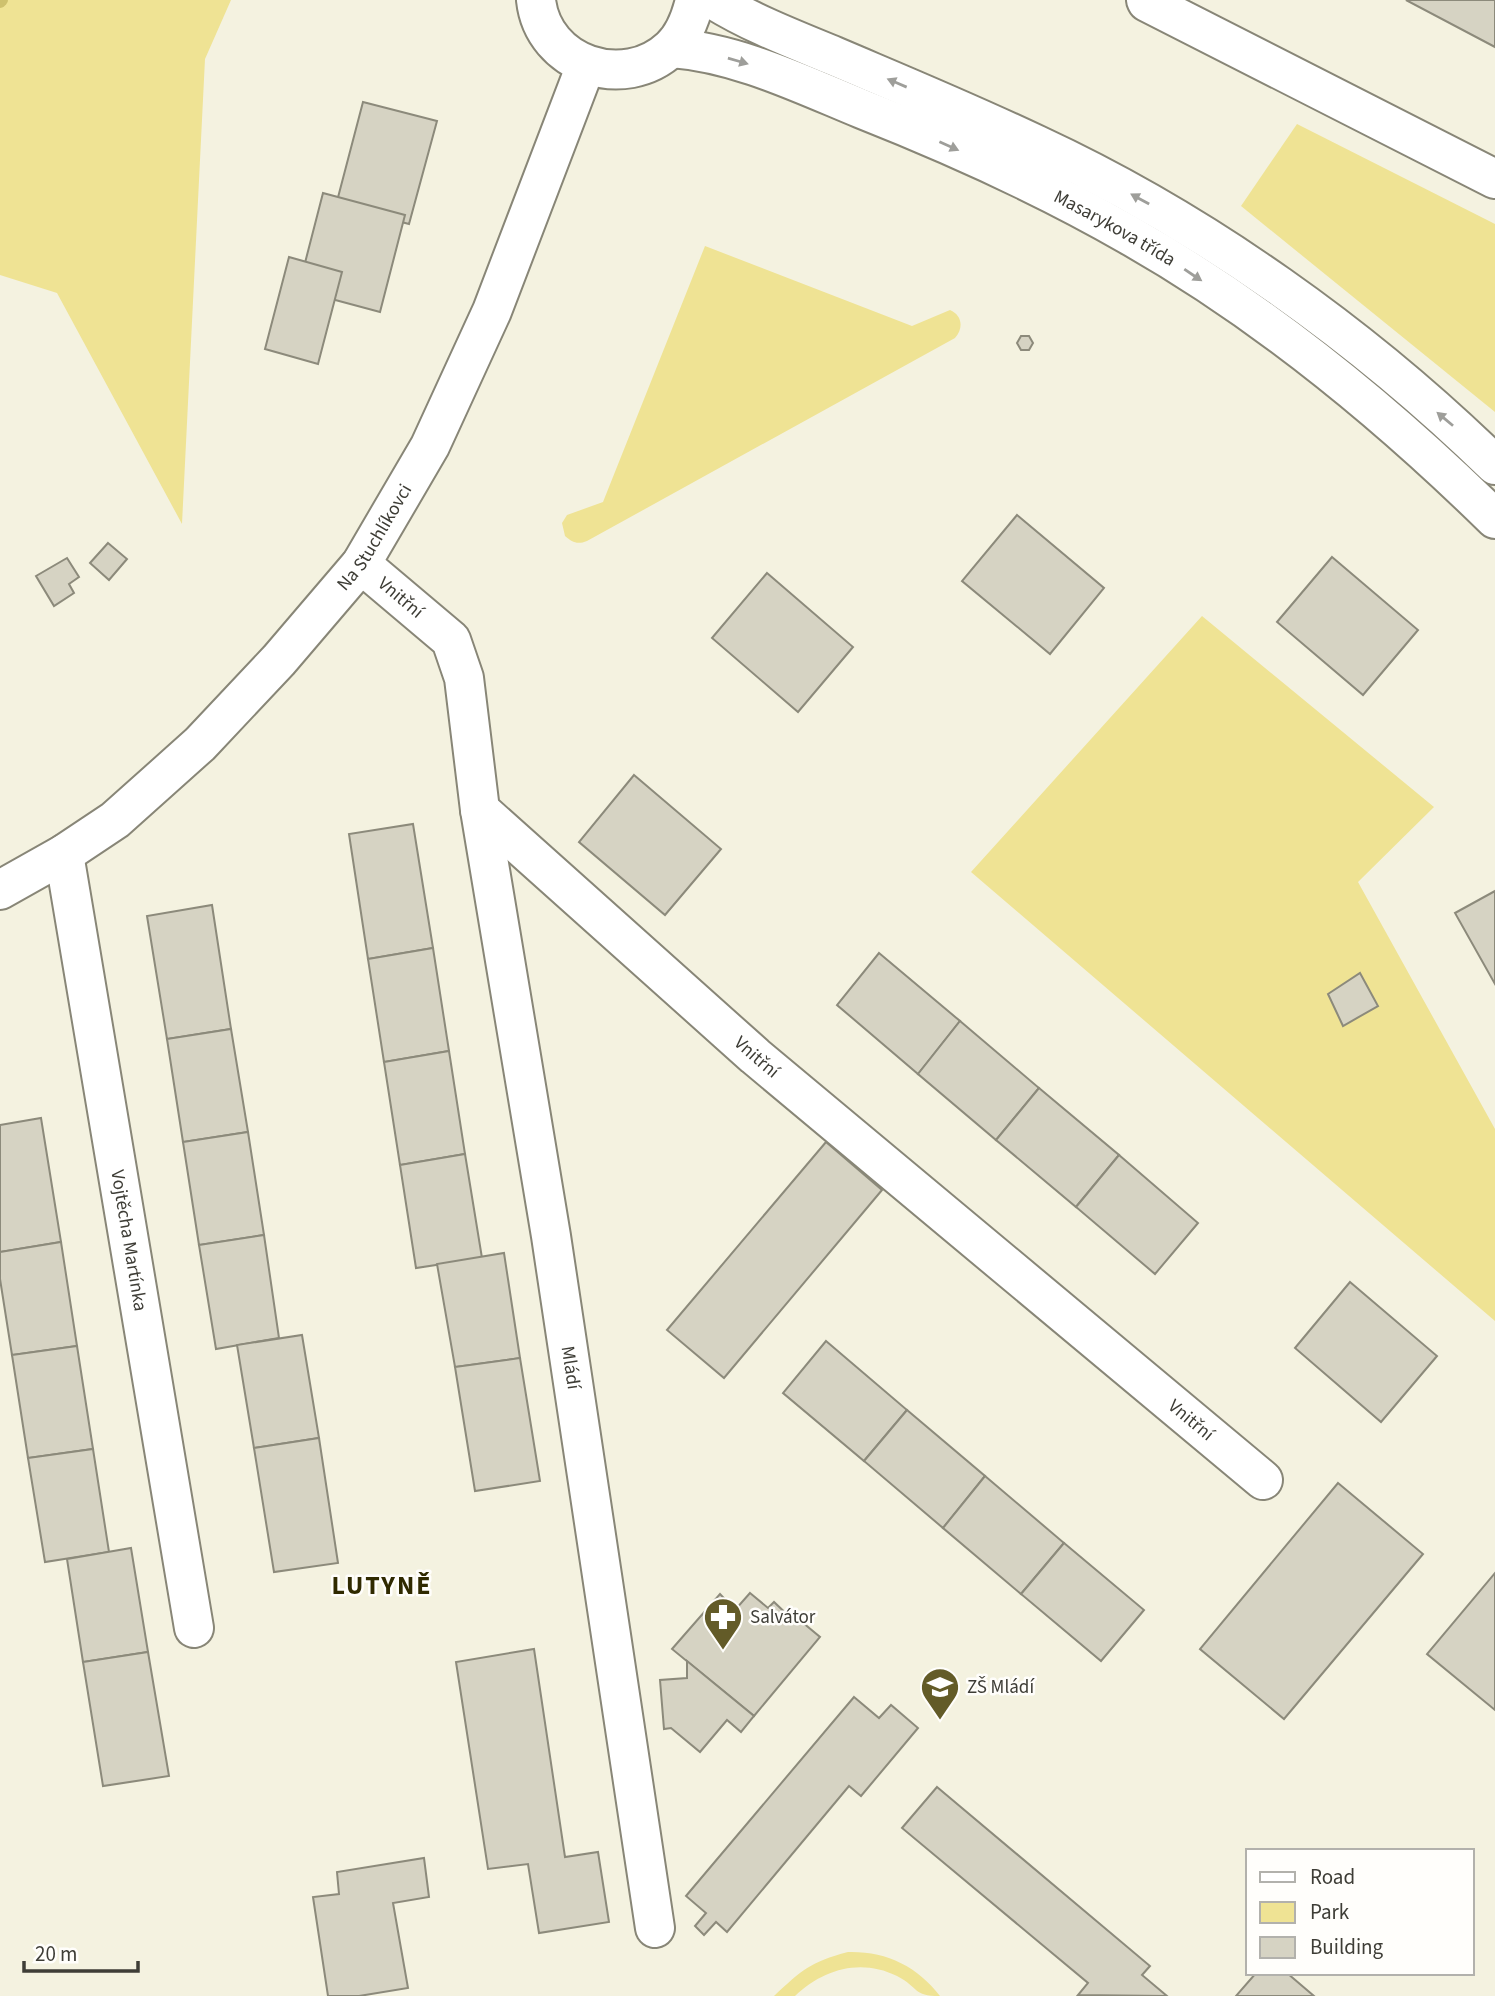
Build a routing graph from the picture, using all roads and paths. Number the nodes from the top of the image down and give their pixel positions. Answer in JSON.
{"nodes":[{"id":1,"x":536,"y":0,"type":"edge"},
{"id":2,"x":695,"y":0,"type":"edge"},
{"id":3,"x":714,"y":0,"type":"edge"},
{"id":4,"x":1146,"y":0,"type":"edge"},
{"id":5,"x":672,"y":48,"type":"junction"},
{"id":6,"x":586,"y":65,"type":"junction"},
{"id":7,"x":1495,"y":179,"type":"edge"},
{"id":8,"x":1495,"y":465,"type":"edge"},
{"id":9,"x":1495,"y":520,"type":"edge"},
{"id":10,"x":361,"y":565,"type":"junction"},
{"id":11,"x":480,"y":810,"type":"junction"},
{"id":12,"x":64,"y":854,"type":"junction"},
{"id":13,"x":0,"y":890,"type":"edge"},
{"id":14,"x":1262,"y":1480,"type":"dead end"},
{"id":15,"x":194,"y":1628,"type":"dead end"},
{"id":16,"x":655,"y":1928,"type":"dead end"}],
"edges":[{"from":1,"to":6,"type":"street"},
{"from":2,"to":5,"type":"street"},
{"from":8,"to":3,"type":"street","name":"Masarykova třída","one_way":true},
{"from":4,"to":7,"type":"street"},
{"from":5,"to":6,"type":"street"},
{"from":5,"to":9,"type":"street","name":"Masarykova třída","one_way":true},
{"from":6,"to":10,"type":"street","name":"Na Stuchlíkovci"},
{"from":10,"to":11,"type":"street","name":"Vnitřní"},
{"from":10,"to":12,"type":"street","name":"Na Stuchlíkovci"},
{"from":11,"to":14,"type":"street","name":"Vnitřní"},
{"from":11,"to":16,"type":"street","name":"Mládí"},
{"from":12,"to":13,"type":"street","name":"Na Stuchlíkovci"},
{"from":12,"to":15,"type":"street","name":"Vojtěcha Martínka"}]}
